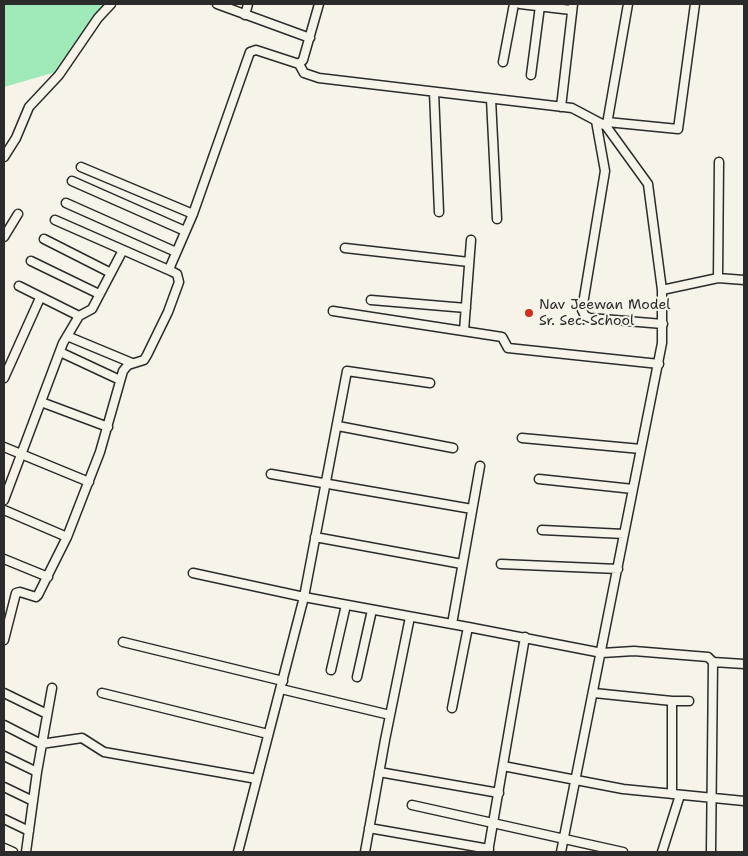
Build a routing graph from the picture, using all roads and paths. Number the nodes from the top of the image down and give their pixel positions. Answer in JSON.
{"nodes":[{"id":1,"x":111,"y":4,"type":"edge"},
{"id":2,"x":217,"y":4,"type":"edge"},
{"id":3,"x":248,"y":4,"type":"edge"},
{"id":4,"x":309,"y":4,"type":"edge"},
{"id":5,"x":514,"y":4,"type":"edge"},
{"id":6,"x":520,"y":4,"type":"edge"},
{"id":7,"x":628,"y":4,"type":"edge"},
{"id":8,"x":696,"y":4,"type":"edge"},
{"id":9,"x":319,"y":5,"type":"edge"},
{"id":10,"x":540,"y":6,"type":"junction"},
{"id":11,"x":572,"y":7,"type":"edge"},
{"id":12,"x":245,"y":14,"type":"junction"},
{"id":13,"x":310,"y":38,"type":"junction"},
{"id":14,"x":503,"y":62,"type":"dead end"},
{"id":15,"x":299,"y":64,"type":"junction"},
{"id":16,"x":531,"y":76,"type":"dead end"},
{"id":17,"x":434,"y":92,"type":"junction"},
{"id":18,"x":491,"y":99,"type":"junction"},
{"id":19,"x":561,"y":107,"type":"junction"},
{"id":20,"x":596,"y":121,"type":"junction"},
{"id":21,"x":607,"y":124,"type":"junction"},
{"id":22,"x":4,"y":157,"type":"edge"},
{"id":23,"x":720,"y":162,"type":"dead end"},
{"id":24,"x":81,"y":167,"type":"dead end"},
{"id":25,"x":72,"y":182,"type":"dead end"},
{"id":26,"x":66,"y":203,"type":"dead end"},
{"id":27,"x":439,"y":212,"type":"dead end"},
{"id":28,"x":18,"y":214,"type":"dead end"},
{"id":29,"x":193,"y":214,"type":"junction"},
{"id":30,"x":497,"y":219,"type":"dead end"},
{"id":31,"x":55,"y":220,"type":"dead end"},
{"id":32,"x":185,"y":231,"type":"junction"},
{"id":33,"x":4,"y":237,"type":"edge"},
{"id":34,"x":44,"y":239,"type":"dead end"},
{"id":35,"x":471,"y":240,"type":"dead end"},
{"id":36,"x":345,"y":248,"type":"dead end"},
{"id":37,"x":123,"y":250,"type":"junction"},
{"id":38,"x":176,"y":252,"type":"junction"},
{"id":39,"x":31,"y":261,"type":"dead end"},
{"id":40,"x":469,"y":262,"type":"junction"},
{"id":41,"x":171,"y":271,"type":"junction"},
{"id":42,"x":111,"y":273,"type":"junction"},
{"id":43,"x":718,"y":278,"type":"junction"},
{"id":44,"x":744,"y":280,"type":"edge"},
{"id":45,"x":19,"y":286,"type":"dead end"},
{"id":46,"x":662,"y":290,"type":"junction"},
{"id":47,"x":99,"y":294,"type":"junction"},
{"id":48,"x":40,"y":298,"type":"junction"},
{"id":49,"x":371,"y":300,"type":"dead end"},
{"id":50,"x":466,"y":308,"type":"junction"},
{"id":51,"x":333,"y":311,"type":"dead end"},
{"id":52,"x":79,"y":316,"type":"junction"},
{"id":53,"x":663,"y":324,"type":"junction"},
{"id":54,"x":464,"y":331,"type":"junction"},
{"id":55,"x":67,"y":336,"type":"junction"},
{"id":56,"x":60,"y":352,"type":"junction"},
{"id":57,"x":132,"y":363,"type":"junction"},
{"id":58,"x":659,"y":364,"type":"junction"},
{"id":59,"x":4,"y":378,"type":"edge"},
{"id":60,"x":120,"y":380,"type":"junction"},
{"id":61,"x":430,"y":383,"type":"dead end"},
{"id":62,"x":41,"y":402,"type":"junction"},
{"id":63,"x":338,"y":426,"type":"junction"},
{"id":64,"x":108,"y":427,"type":"junction"},
{"id":65,"x":522,"y":438,"type":"dead end"},
{"id":66,"x":4,"y":447,"type":"edge"},
{"id":67,"x":452,"y":448,"type":"dead end"},
{"id":68,"x":642,"y":449,"type":"junction"},
{"id":69,"x":22,"y":455,"type":"junction"},
{"id":70,"x":480,"y":466,"type":"dead end"},
{"id":71,"x":271,"y":474,"type":"dead end"},
{"id":72,"x":540,"y":479,"type":"dead end"},
{"id":73,"x":89,"y":482,"type":"junction"},
{"id":74,"x":327,"y":484,"type":"junction"},
{"id":75,"x":633,"y":489,"type":"junction"},
{"id":76,"x":4,"y":500,"type":"edge"},
{"id":77,"x":472,"y":509,"type":"junction"},
{"id":78,"x":4,"y":510,"type":"edge"},
{"id":79,"x":542,"y":530,"type":"dead end"},
{"id":80,"x":624,"y":534,"type":"junction"},
{"id":81,"x":68,"y":537,"type":"junction"},
{"id":82,"x":315,"y":538,"type":"junction"},
{"id":83,"x":4,"y":560,"type":"edge"},
{"id":84,"x":462,"y":564,"type":"junction"},
{"id":85,"x":501,"y":564,"type":"dead end"},
{"id":86,"x":618,"y":569,"type":"junction"},
{"id":87,"x":193,"y":573,"type":"dead end"},
{"id":88,"x":48,"y":577,"type":"junction"},
{"id":89,"x":304,"y":597,"type":"junction"},
{"id":90,"x":346,"y":605,"type":"junction"},
{"id":91,"x":7,"y":610,"type":"edge"},
{"id":92,"x":372,"y":610,"type":"junction"},
{"id":93,"x":410,"y":617,"type":"junction"},
{"id":94,"x":452,"y":624,"type":"junction"},
{"id":95,"x":468,"y":627,"type":"junction"},
{"id":96,"x":525,"y":636,"type":"junction"},
{"id":97,"x":4,"y":640,"type":"edge"},
{"id":98,"x":123,"y":642,"type":"dead end"},
{"id":99,"x":602,"y":653,"type":"junction"},
{"id":100,"x":713,"y":662,"type":"junction"},
{"id":101,"x":744,"y":664,"type":"edge"},
{"id":102,"x":330,"y":670,"type":"dead end"},
{"id":103,"x":357,"y":677,"type":"dead end"},
{"id":104,"x":282,"y":685,"type":"junction"},
{"id":105,"x":52,"y":688,"type":"dead end"},
{"id":106,"x":4,"y":693,"type":"edge"},
{"id":107,"x":102,"y":693,"type":"dead end"},
{"id":108,"x":594,"y":693,"type":"junction"},
{"id":109,"x":672,"y":700,"type":"junction"},
{"id":110,"x":689,"y":701,"type":"dead end"},
{"id":111,"x":452,"y":708,"type":"dead end"},
{"id":112,"x":47,"y":714,"type":"junction"},
{"id":113,"x":390,"y":715,"type":"junction"},
{"id":114,"x":4,"y":725,"type":"edge"},
{"id":115,"x":268,"y":734,"type":"junction"},
{"id":116,"x":41,"y":744,"type":"junction"},
{"id":117,"x":4,"y":756,"type":"edge"},
{"id":118,"x":504,"y":766,"type":"junction"},
{"id":119,"x":36,"y":772,"type":"junction"},
{"id":120,"x":379,"y":772,"type":"junction"},
{"id":121,"x":257,"y":779,"type":"junction"},
{"id":122,"x":577,"y":779,"type":"junction"},
{"id":123,"x":4,"y":787,"type":"edge"},
{"id":124,"x":499,"y":793,"type":"junction"},
{"id":125,"x":676,"y":795,"type":"junction"},
{"id":126,"x":713,"y":797,"type":"junction"},
{"id":127,"x":32,"y":801,"type":"junction"},
{"id":128,"x":744,"y":801,"type":"edge"},
{"id":129,"x":412,"y":805,"type":"dead end"},
{"id":130,"x":4,"y":819,"type":"edge"},
{"id":131,"x":493,"y":824,"type":"junction"},
{"id":132,"x":369,"y":828,"type":"junction"},
{"id":133,"x":29,"y":831,"type":"junction"},
{"id":134,"x":564,"y":839,"type":"junction"},
{"id":135,"x":4,"y":848,"type":"edge"},
{"id":136,"x":488,"y":851,"type":"edge"},
{"id":137,"x":12,"y":852,"type":"edge"},
{"id":138,"x":26,"y":852,"type":"edge"},
{"id":139,"x":238,"y":852,"type":"edge"},
{"id":140,"x":365,"y":852,"type":"edge"},
{"id":141,"x":561,"y":852,"type":"edge"},
{"id":142,"x":623,"y":852,"type":"edge"},
{"id":143,"x":662,"y":852,"type":"edge"},
{"id":144,"x":711,"y":852,"type":"edge"}],
"edges":[{"from":1,"to":22,"type":"street"},
{"from":2,"to":12,"type":"street"},
{"from":3,"to":12,"type":"street"},
{"from":4,"to":9,"type":"street"},
{"from":5,"to":14,"type":"street"},
{"from":6,"to":10,"type":"street"},
{"from":7,"to":21,"type":"street"},
{"from":8,"to":21,"type":"street"},
{"from":9,"to":13,"type":"street"},
{"from":10,"to":11,"type":"street"},
{"from":10,"to":16,"type":"street"},
{"from":11,"to":19,"type":"street"},
{"from":12,"to":13,"type":"street"},
{"from":13,"to":15,"type":"street"},
{"from":15,"to":17,"type":"street"},
{"from":15,"to":29,"type":"street"},
{"from":17,"to":18,"type":"street"},
{"from":17,"to":27,"type":"street"},
{"from":18,"to":19,"type":"street"},
{"from":18,"to":30,"type":"street"},
{"from":19,"to":20,"type":"street"},
{"from":20,"to":21,"type":"street"},
{"from":20,"to":53,"type":"street"},
{"from":21,"to":46,"type":"street"},
{"from":23,"to":43,"type":"street"},
{"from":24,"to":29,"type":"street"},
{"from":25,"to":32,"type":"street"},
{"from":26,"to":38,"type":"street"},
{"from":28,"to":33,"type":"street"},
{"from":29,"to":32,"type":"street"},
{"from":31,"to":37,"type":"street"},
{"from":32,"to":38,"type":"street"},
{"from":34,"to":42,"type":"street"},
{"from":35,"to":40,"type":"street"},
{"from":36,"to":40,"type":"street"},
{"from":37,"to":41,"type":"street"},
{"from":37,"to":42,"type":"street"},
{"from":38,"to":41,"type":"street"},
{"from":39,"to":47,"type":"street"},
{"from":40,"to":50,"type":"street"},
{"from":41,"to":57,"type":"street"},
{"from":42,"to":47,"type":"street"},
{"from":43,"to":44,"type":"street"},
{"from":43,"to":46,"type":"street"},
{"from":45,"to":48,"type":"street"},
{"from":46,"to":53,"type":"street"},
{"from":47,"to":52,"type":"street"},
{"from":48,"to":52,"type":"street"},
{"from":48,"to":59,"type":"street"},
{"from":49,"to":50,"type":"street"},
{"from":50,"to":54,"type":"street"},
{"from":51,"to":54,"type":"street"},
{"from":52,"to":55,"type":"street"},
{"from":53,"to":58,"type":"street"},
{"from":54,"to":58,"type":"street"},
{"from":55,"to":56,"type":"street"},
{"from":55,"to":57,"type":"street"},
{"from":56,"to":60,"type":"street"},
{"from":56,"to":62,"type":"street"},
{"from":57,"to":60,"type":"street"},
{"from":58,"to":68,"type":"street"},
{"from":60,"to":64,"type":"street"},
{"from":61,"to":63,"type":"street"},
{"from":62,"to":64,"type":"street"},
{"from":62,"to":69,"type":"street"},
{"from":63,"to":67,"type":"street"},
{"from":63,"to":74,"type":"street"},
{"from":64,"to":73,"type":"street"},
{"from":65,"to":68,"type":"street"},
{"from":66,"to":69,"type":"street"},
{"from":68,"to":75,"type":"street"},
{"from":69,"to":73,"type":"street"},
{"from":69,"to":76,"type":"street"},
{"from":70,"to":77,"type":"street"},
{"from":71,"to":74,"type":"street"},
{"from":72,"to":75,"type":"street"},
{"from":73,"to":81,"type":"street"},
{"from":74,"to":77,"type":"street"},
{"from":74,"to":82,"type":"street"},
{"from":75,"to":80,"type":"street"},
{"from":77,"to":84,"type":"street"},
{"from":78,"to":81,"type":"street"},
{"from":79,"to":80,"type":"street"},
{"from":80,"to":86,"type":"street"},
{"from":81,"to":88,"type":"street"},
{"from":82,"to":84,"type":"street"},
{"from":82,"to":89,"type":"street"},
{"from":83,"to":88,"type":"street"},
{"from":84,"to":94,"type":"street"},
{"from":85,"to":86,"type":"street"},
{"from":86,"to":99,"type":"street"},
{"from":87,"to":89,"type":"street"},
{"from":88,"to":91,"type":"street"},
{"from":89,"to":90,"type":"street"},
{"from":89,"to":104,"type":"street"},
{"from":90,"to":92,"type":"street"},
{"from":90,"to":102,"type":"street"},
{"from":91,"to":97,"type":"street"},
{"from":92,"to":93,"type":"street"},
{"from":92,"to":103,"type":"street"},
{"from":93,"to":94,"type":"street"},
{"from":93,"to":113,"type":"street"},
{"from":94,"to":95,"type":"street"},
{"from":95,"to":96,"type":"street"},
{"from":95,"to":111,"type":"street"},
{"from":96,"to":99,"type":"street"},
{"from":96,"to":118,"type":"street"},
{"from":98,"to":104,"type":"street"},
{"from":99,"to":100,"type":"street"},
{"from":99,"to":108,"type":"street"},
{"from":100,"to":101,"type":"street"},
{"from":100,"to":126,"type":"street"},
{"from":104,"to":113,"type":"street"},
{"from":104,"to":115,"type":"street"},
{"from":105,"to":112,"type":"street"},
{"from":106,"to":112,"type":"street"},
{"from":107,"to":115,"type":"street"},
{"from":108,"to":109,"type":"street"},
{"from":108,"to":122,"type":"street"},
{"from":109,"to":110,"type":"street"},
{"from":109,"to":125,"type":"street"},
{"from":112,"to":116,"type":"street"},
{"from":113,"to":120,"type":"street"},
{"from":114,"to":116,"type":"street"},
{"from":115,"to":121,"type":"street"},
{"from":116,"to":119,"type":"street"},
{"from":116,"to":121,"type":"street"},
{"from":117,"to":119,"type":"street"},
{"from":118,"to":122,"type":"street"},
{"from":118,"to":124,"type":"street"},
{"from":119,"to":127,"type":"street"},
{"from":120,"to":124,"type":"street"},
{"from":120,"to":132,"type":"street"},
{"from":121,"to":139,"type":"street"},
{"from":122,"to":125,"type":"street"},
{"from":122,"to":134,"type":"street"},
{"from":123,"to":127,"type":"street"},
{"from":124,"to":131,"type":"street"},
{"from":125,"to":126,"type":"street"},
{"from":125,"to":143,"type":"street"},
{"from":126,"to":128,"type":"street"},
{"from":126,"to":144,"type":"street"},
{"from":127,"to":133,"type":"street"},
{"from":129,"to":131,"type":"street"},
{"from":130,"to":133,"type":"street"},
{"from":131,"to":134,"type":"street"},
{"from":131,"to":136,"type":"street"},
{"from":132,"to":136,"type":"street"},
{"from":132,"to":140,"type":"street"},
{"from":133,"to":138,"type":"street"},
{"from":134,"to":141,"type":"street"},
{"from":134,"to":142,"type":"street"},
{"from":135,"to":137,"type":"street"}]}
